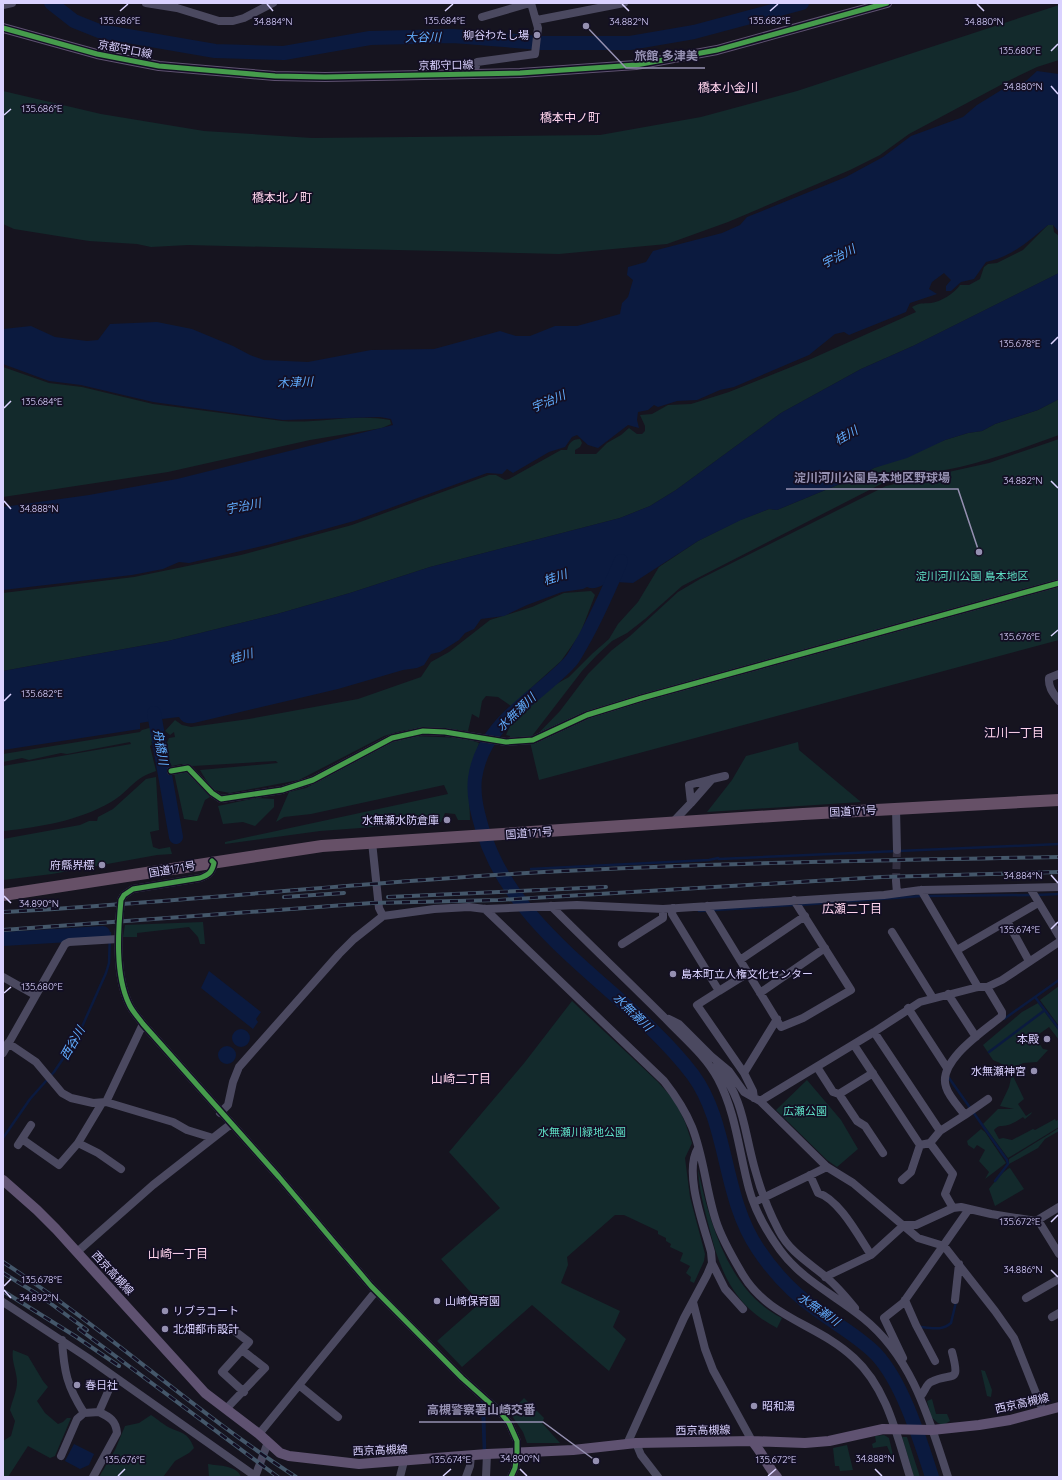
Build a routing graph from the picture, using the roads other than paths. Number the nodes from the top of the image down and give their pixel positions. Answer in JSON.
{"nodes":[{"id":1,"x":12,"y":3,"type":"edge"},
{"id":2,"x":146,"y":3,"type":"edge"},
{"id":3,"x":152,"y":3,"type":"edge"},
{"id":4,"x":274,"y":3,"type":"edge"},
{"id":5,"x":531,"y":3,"type":"edge"},
{"id":6,"x":624,"y":3,"type":"edge"},
{"id":7,"x":883,"y":3,"type":"edge"},
{"id":8,"x":3,"y":5,"type":"edge"},
{"id":9,"x":607,"y":5,"type":"edge"},
{"id":10,"x":482,"y":17,"type":"dead end"},
{"id":11,"x":537,"y":20,"type":"junction"},
{"id":12,"x":3,"y":28,"type":"edge"},
{"id":13,"x":474,"y":74,"type":"junction"},
{"id":14,"x":1059,"y":583,"type":"edge"},
{"id":15,"x":1059,"y":674,"type":"edge"},
{"id":16,"x":1059,"y":702,"type":"edge"},
{"id":17,"x":171,"y":771,"type":"dead end"},
{"id":18,"x":725,"y":776,"type":"dead end"},
{"id":19,"x":712,"y":779,"type":"junction"},
{"id":20,"x":1059,"y":800,"type":"edge"},
{"id":21,"x":691,"y":803,"type":"junction"},
{"id":22,"x":896,"y":809,"type":"junction"},
{"id":23,"x":672,"y":823,"type":"junction"},
{"id":24,"x":372,"y":842,"type":"junction"},
{"id":25,"x":897,"y":850,"type":"tunnel mouth"},
{"id":26,"x":212,"y":861,"type":"junction"},
{"id":27,"x":896,"y":881,"type":"tunnel mouth"},
{"id":28,"x":1059,"y":887,"type":"edge"},
{"id":29,"x":897,"y":893,"type":"junction"},
{"id":30,"x":923,"y":894,"type":"junction"},
{"id":31,"x":3,"y":895,"type":"edge"},
{"id":32,"x":1034,"y":895,"type":"junction"},
{"id":33,"x":796,"y":903,"type":"junction"},
{"id":34,"x":551,"y":906,"type":"junction"},
{"id":35,"x":673,"y":908,"type":"junction"},
{"id":36,"x":485,"y":909,"type":"junction"},
{"id":37,"x":663,"y":909,"type":"junction"},
{"id":38,"x":709,"y":909,"type":"junction"},
{"id":39,"x":383,"y":916,"type":"junction"},
{"id":40,"x":805,"y":916,"type":"junction"},
{"id":41,"x":1007,"y":921,"type":"junction"},
{"id":42,"x":892,"y":932,"type":"dead end"},
{"id":43,"x":1059,"y":936,"type":"edge"},
{"id":44,"x":116,"y":939,"type":"junction"},
{"id":45,"x":1059,"y":942,"type":"edge"},
{"id":46,"x":622,"y":944,"type":"dead end"},
{"id":47,"x":825,"y":948,"type":"junction"},
{"id":48,"x":957,"y":950,"type":"junction"},
{"id":49,"x":740,"y":960,"type":"junction"},
{"id":50,"x":1029,"y":961,"type":"junction"},
{"id":51,"x":748,"y":973,"type":"junction"},
{"id":52,"x":3,"y":977,"type":"edge"},
{"id":53,"x":982,"y":987,"type":"junction"},
{"id":54,"x":719,"y":991,"type":"junction"},
{"id":55,"x":760,"y":993,"type":"junction"},
{"id":56,"x":36,"y":994,"type":"junction"},
{"id":57,"x":948,"y":994,"type":"junction"},
{"id":58,"x":933,"y":998,"type":"junction"},
{"id":59,"x":908,"y":1008,"type":"junction"},
{"id":60,"x":662,"y":1014,"type":"junction"},
{"id":61,"x":776,"y":1019,"type":"junction"},
{"id":62,"x":143,"y":1024,"type":"junction"},
{"id":63,"x":874,"y":1032,"type":"junction"},
{"id":64,"x":976,"y":1037,"type":"junction"},
{"id":65,"x":8,"y":1043,"type":"junction"},
{"id":66,"x":854,"y":1045,"type":"junction"},
{"id":67,"x":3,"y":1053,"type":"edge"},
{"id":68,"x":711,"y":1056,"type":"junction"},
{"id":69,"x":817,"y":1067,"type":"junction"},
{"id":70,"x":947,"y":1068,"type":"junction"},
{"id":71,"x":744,"y":1073,"type":"junction"},
{"id":72,"x":873,"y":1073,"type":"junction"},
{"id":73,"x":839,"y":1094,"type":"junction"},
{"id":74,"x":988,"y":1099,"type":"dead end"},
{"id":75,"x":757,"y":1100,"type":"junction"},
{"id":76,"x":104,"y":1102,"type":"junction"},
{"id":77,"x":220,"y":1113,"type":"junction"},
{"id":78,"x":965,"y":1115,"type":"junction"},
{"id":79,"x":231,"y":1124,"type":"junction"},
{"id":80,"x":31,"y":1125,"type":"dead end"},
{"id":81,"x":940,"y":1131,"type":"junction"},
{"id":82,"x":213,"y":1138,"type":"junction"},
{"id":83,"x":930,"y":1142,"type":"junction"},
{"id":84,"x":78,"y":1144,"type":"junction"},
{"id":85,"x":920,"y":1145,"type":"junction"},
{"id":86,"x":698,"y":1148,"type":"junction"},
{"id":87,"x":883,"y":1153,"type":"dead end"},
{"id":88,"x":827,"y":1167,"type":"junction"},
{"id":89,"x":121,"y":1169,"type":"dead end"},
{"id":90,"x":810,"y":1175,"type":"junction"},
{"id":91,"x":3,"y":1180,"type":"edge"},
{"id":92,"x":902,"y":1180,"type":"dead end"},
{"id":93,"x":764,"y":1199,"type":"junction"},
{"id":94,"x":753,"y":1201,"type":"junction"},
{"id":95,"x":1059,"y":1207,"type":"edge"},
{"id":96,"x":953,"y":1208,"type":"junction"},
{"id":97,"x":969,"y":1209,"type":"junction"},
{"id":98,"x":1038,"y":1220,"type":"junction"},
{"id":99,"x":904,"y":1225,"type":"junction"},
{"id":100,"x":944,"y":1246,"type":"junction"},
{"id":101,"x":77,"y":1252,"type":"junction"},
{"id":102,"x":1059,"y":1254,"type":"edge"},
{"id":103,"x":871,"y":1255,"type":"junction"},
{"id":104,"x":712,"y":1263,"type":"junction"},
{"id":105,"x":959,"y":1264,"type":"junction"},
{"id":106,"x":825,"y":1277,"type":"junction"},
{"id":107,"x":1059,"y":1279,"type":"edge"},
{"id":108,"x":376,"y":1291,"type":"junction"},
{"id":109,"x":1026,"y":1298,"type":"dead end"},
{"id":110,"x":905,"y":1300,"type":"junction"},
{"id":111,"x":955,"y":1300,"type":"dead end"},
{"id":112,"x":3,"y":1302,"type":"edge"},
{"id":113,"x":692,"y":1302,"type":"junction"},
{"id":114,"x":743,"y":1309,"type":"dead end"},
{"id":115,"x":864,"y":1318,"type":"junction"},
{"id":116,"x":232,"y":1329,"type":"dead end"},
{"id":117,"x":62,"y":1340,"type":"junction"},
{"id":118,"x":242,"y":1350,"type":"junction"},
{"id":119,"x":952,"y":1352,"type":"dead end"},
{"id":120,"x":935,"y":1361,"type":"dead end"},
{"id":121,"x":905,"y":1366,"type":"junction"},
{"id":122,"x":114,"y":1378,"type":"junction"},
{"id":123,"x":300,"y":1386,"type":"junction"},
{"id":124,"x":244,"y":1392,"type":"junction"},
{"id":125,"x":920,"y":1397,"type":"junction"},
{"id":126,"x":1059,"y":1407,"type":"edge"},
{"id":127,"x":226,"y":1409,"type":"junction"},
{"id":128,"x":1043,"y":1411,"type":"junction"},
{"id":129,"x":99,"y":1412,"type":"junction"},
{"id":130,"x":84,"y":1413,"type":"junction"},
{"id":131,"x":338,"y":1417,"type":"dead end"},
{"id":132,"x":897,"y":1430,"type":"junction"},
{"id":133,"x":931,"y":1430,"type":"junction"},
{"id":134,"x":259,"y":1434,"type":"junction"},
{"id":135,"x":752,"y":1441,"type":"junction"},
{"id":136,"x":268,"y":1442,"type":"junction"},
{"id":137,"x":632,"y":1443,"type":"junction"},
{"id":138,"x":517,"y":1453,"type":"junction"},
{"id":139,"x":487,"y":1454,"type":"junction"},
{"id":140,"x":471,"y":1455,"type":"junction"},
{"id":141,"x":61,"y":1456,"type":"dead end"},
{"id":142,"x":404,"y":1461,"type":"junction"},
{"id":143,"x":255,"y":1476,"type":"edge"},
{"id":144,"x":94,"y":1477,"type":"edge"},
{"id":145,"x":400,"y":1477,"type":"edge"},
{"id":146,"x":466,"y":1477,"type":"edge"},
{"id":147,"x":486,"y":1477,"type":"edge"},
{"id":148,"x":511,"y":1477,"type":"edge"},
{"id":149,"x":658,"y":1477,"type":"edge"},
{"id":150,"x":776,"y":1477,"type":"edge"},
{"id":151,"x":910,"y":1477,"type":"edge"},
{"id":152,"x":948,"y":1477,"type":"edge"}],
"edges":[{"from":1,"to":8,"type":"street"},
{"from":2,"to":3,"type":"street"},
{"from":3,"to":4,"type":"street"},
{"from":5,"to":10,"type":"street"},
{"from":5,"to":11,"type":"street"},
{"from":6,"to":9,"type":"street"},
{"from":7,"to":13,"type":"main road","name":"京都守口線"},
{"from":9,"to":11,"type":"street"},
{"from":11,"to":13,"type":"street"},
{"from":12,"to":13,"type":"main road","name":"京都守口線"},
{"from":14,"to":17,"type":"street"},
{"from":15,"to":16,"type":"street"},
{"from":18,"to":19,"type":"street"},
{"from":19,"to":21,"type":"street"},
{"from":19,"to":21,"type":"street"},
{"from":20,"to":22,"type":"highway","name":"国道171号"},
{"from":21,"to":23,"type":"street"},
{"from":22,"to":23,"type":"highway","name":"国道171号"},
{"from":22,"to":25,"type":"street"},
{"from":23,"to":24,"type":"highway","name":"国道171号"},
{"from":24,"to":26,"type":"highway","name":"国道171号"},
{"from":24,"to":39,"type":"street"},
{"from":26,"to":31,"type":"highway","name":"国道171号"},
{"from":26,"to":44,"type":"street"},
{"from":27,"to":29,"type":"street"},
{"from":28,"to":32,"type":"street"},
{"from":29,"to":30,"type":"street"},
{"from":29,"to":33,"type":"street"},
{"from":30,"to":32,"type":"street"},
{"from":30,"to":48,"type":"street"},
{"from":32,"to":41,"type":"street"},
{"from":32,"to":43,"type":"street"},
{"from":33,"to":38,"type":"street"},
{"from":33,"to":40,"type":"street"},
{"from":34,"to":36,"type":"street"},
{"from":34,"to":37,"type":"street"},
{"from":34,"to":60,"type":"street"},
{"from":35,"to":37,"type":"street"},
{"from":35,"to":38,"type":"street"},
{"from":35,"to":54,"type":"street"},
{"from":36,"to":39,"type":"street"},
{"from":36,"to":86,"type":"street"},
{"from":37,"to":46,"type":"street"},
{"from":38,"to":49,"type":"street"},
{"from":39,"to":77,"type":"street"},
{"from":40,"to":47,"type":"street"},
{"from":40,"to":49,"type":"street"},
{"from":41,"to":48,"type":"street"},
{"from":41,"to":50,"type":"street"},
{"from":42,"to":58,"type":"street"},
{"from":44,"to":56,"type":"street"},
{"from":44,"to":62,"type":"street"},
{"from":45,"to":50,"type":"street"},
{"from":47,"to":55,"type":"street"},
{"from":47,"to":61,"type":"street"},
{"from":48,"to":53,"type":"street"},
{"from":49,"to":51,"type":"street"},
{"from":50,"to":53,"type":"street"},
{"from":51,"to":54,"type":"street"},
{"from":51,"to":55,"type":"street"},
{"from":52,"to":56,"type":"street"},
{"from":53,"to":57,"type":"street"},
{"from":53,"to":64,"type":"street"},
{"from":54,"to":71,"type":"street"},
{"from":55,"to":61,"type":"street"},
{"from":56,"to":65,"type":"street"},
{"from":57,"to":58,"type":"street"},
{"from":57,"to":64,"type":"street"},
{"from":58,"to":59,"type":"street"},
{"from":59,"to":63,"type":"street"},
{"from":59,"to":70,"type":"street"},
{"from":60,"to":68,"type":"street"},
{"from":60,"to":94,"type":"street"},
{"from":61,"to":71,"type":"street"},
{"from":62,"to":76,"type":"street"},
{"from":62,"to":77,"type":"street"},
{"from":63,"to":66,"type":"street"},
{"from":63,"to":81,"type":"street"},
{"from":64,"to":70,"type":"street"},
{"from":65,"to":67,"type":"street"},
{"from":65,"to":76,"type":"street"},
{"from":66,"to":69,"type":"street"},
{"from":66,"to":72,"type":"street"},
{"from":68,"to":75,"type":"street"},
{"from":68,"to":93,"type":"street"},
{"from":69,"to":73,"type":"street"},
{"from":69,"to":75,"type":"street"},
{"from":70,"to":78,"type":"street"},
{"from":71,"to":75,"type":"street"},
{"from":72,"to":73,"type":"street"},
{"from":72,"to":85,"type":"street"},
{"from":73,"to":87,"type":"street"},
{"from":74,"to":78,"type":"street"},
{"from":75,"to":88,"type":"street"},
{"from":76,"to":82,"type":"street"},
{"from":76,"to":84,"type":"street"},
{"from":77,"to":79,"type":"street"},
{"from":78,"to":81,"type":"street"},
{"from":79,"to":82,"type":"street"},
{"from":79,"to":108,"type":"street"},
{"from":80,"to":84,"type":"street"},
{"from":81,"to":83,"type":"street"},
{"from":82,"to":101,"type":"street"},
{"from":83,"to":85,"type":"street"},
{"from":83,"to":96,"type":"street"},
{"from":84,"to":89,"type":"street"},
{"from":85,"to":92,"type":"street"},
{"from":86,"to":104,"type":"street"},
{"from":86,"to":132,"type":"street"},
{"from":88,"to":90,"type":"street"},
{"from":88,"to":99,"type":"street"},
{"from":90,"to":93,"type":"street"},
{"from":90,"to":103,"type":"street"},
{"from":91,"to":101,"type":"main road","name":"西京高槻線"},
{"from":93,"to":94,"type":"street"},
{"from":93,"to":106,"type":"street"},
{"from":94,"to":115,"type":"street"},
{"from":95,"to":98,"type":"street"},
{"from":96,"to":97,"type":"street"},
{"from":96,"to":99,"type":"street"},
{"from":97,"to":98,"type":"street"},
{"from":97,"to":100,"type":"street"},
{"from":98,"to":102,"type":"street"},
{"from":99,"to":100,"type":"street"},
{"from":99,"to":103,"type":"street"},
{"from":100,"to":105,"type":"street"},
{"from":100,"to":110,"type":"street"},
{"from":101,"to":127,"type":"main road","name":"西京高槻線"},
{"from":103,"to":106,"type":"street"},
{"from":104,"to":113,"type":"street"},
{"from":104,"to":114,"type":"street"},
{"from":105,"to":111,"type":"street"},
{"from":105,"to":128,"type":"street"},
{"from":106,"to":115,"type":"street"},
{"from":107,"to":109,"type":"street"},
{"from":108,"to":123,"type":"street"},
{"from":108,"to":138,"type":"street"},
{"from":110,"to":120,"type":"street"},
{"from":110,"to":121,"type":"street"},
{"from":112,"to":117,"type":"street"},
{"from":113,"to":135,"type":"street"},
{"from":113,"to":137,"type":"street"},
{"from":115,"to":121,"type":"street"},
{"from":116,"to":118,"type":"street"},
{"from":117,"to":122,"type":"street"},
{"from":117,"to":130,"type":"street"},
{"from":118,"to":124,"type":"street"},
{"from":118,"to":124,"type":"street"},
{"from":119,"to":125,"type":"street"},
{"from":121,"to":125,"type":"street"},
{"from":122,"to":129,"type":"street"},
{"from":122,"to":143,"type":"street"},
{"from":123,"to":131,"type":"street"},
{"from":123,"to":134,"type":"street"},
{"from":124,"to":127,"type":"street"},
{"from":125,"to":133,"type":"street"},
{"from":126,"to":128,"type":"main road","name":"西京高槻線"},
{"from":127,"to":134,"type":"main road","name":"西京高槻線"},
{"from":128,"to":133,"type":"main road","name":"西京高槻線"},
{"from":129,"to":130,"type":"street"},
{"from":129,"to":144,"type":"street"},
{"from":130,"to":141,"type":"street"},
{"from":132,"to":133,"type":"main road","name":"西京高槻線"},
{"from":132,"to":135,"type":"main road","name":"西京高槻線"},
{"from":132,"to":151,"type":"street"},
{"from":133,"to":152,"type":"street"},
{"from":134,"to":136,"type":"main road","name":"西京高槻線"},
{"from":135,"to":137,"type":"main road","name":"西京高槻線"},
{"from":135,"to":150,"type":"main road"},
{"from":136,"to":142,"type":"main road","name":"西京高槻線"},
{"from":136,"to":143,"type":"street"},
{"from":137,"to":138,"type":"main road","name":"西京高槻線"},
{"from":137,"to":149,"type":"street"},
{"from":138,"to":139,"type":"main road","name":"西京高槻線"},
{"from":138,"to":148,"type":"street"},
{"from":139,"to":140,"type":"main road","name":"西京高槻線"},
{"from":139,"to":147,"type":"street"},
{"from":140,"to":142,"type":"main road","name":"西京高槻線"},
{"from":140,"to":146,"type":"street"},
{"from":142,"to":145,"type":"street"}]}
